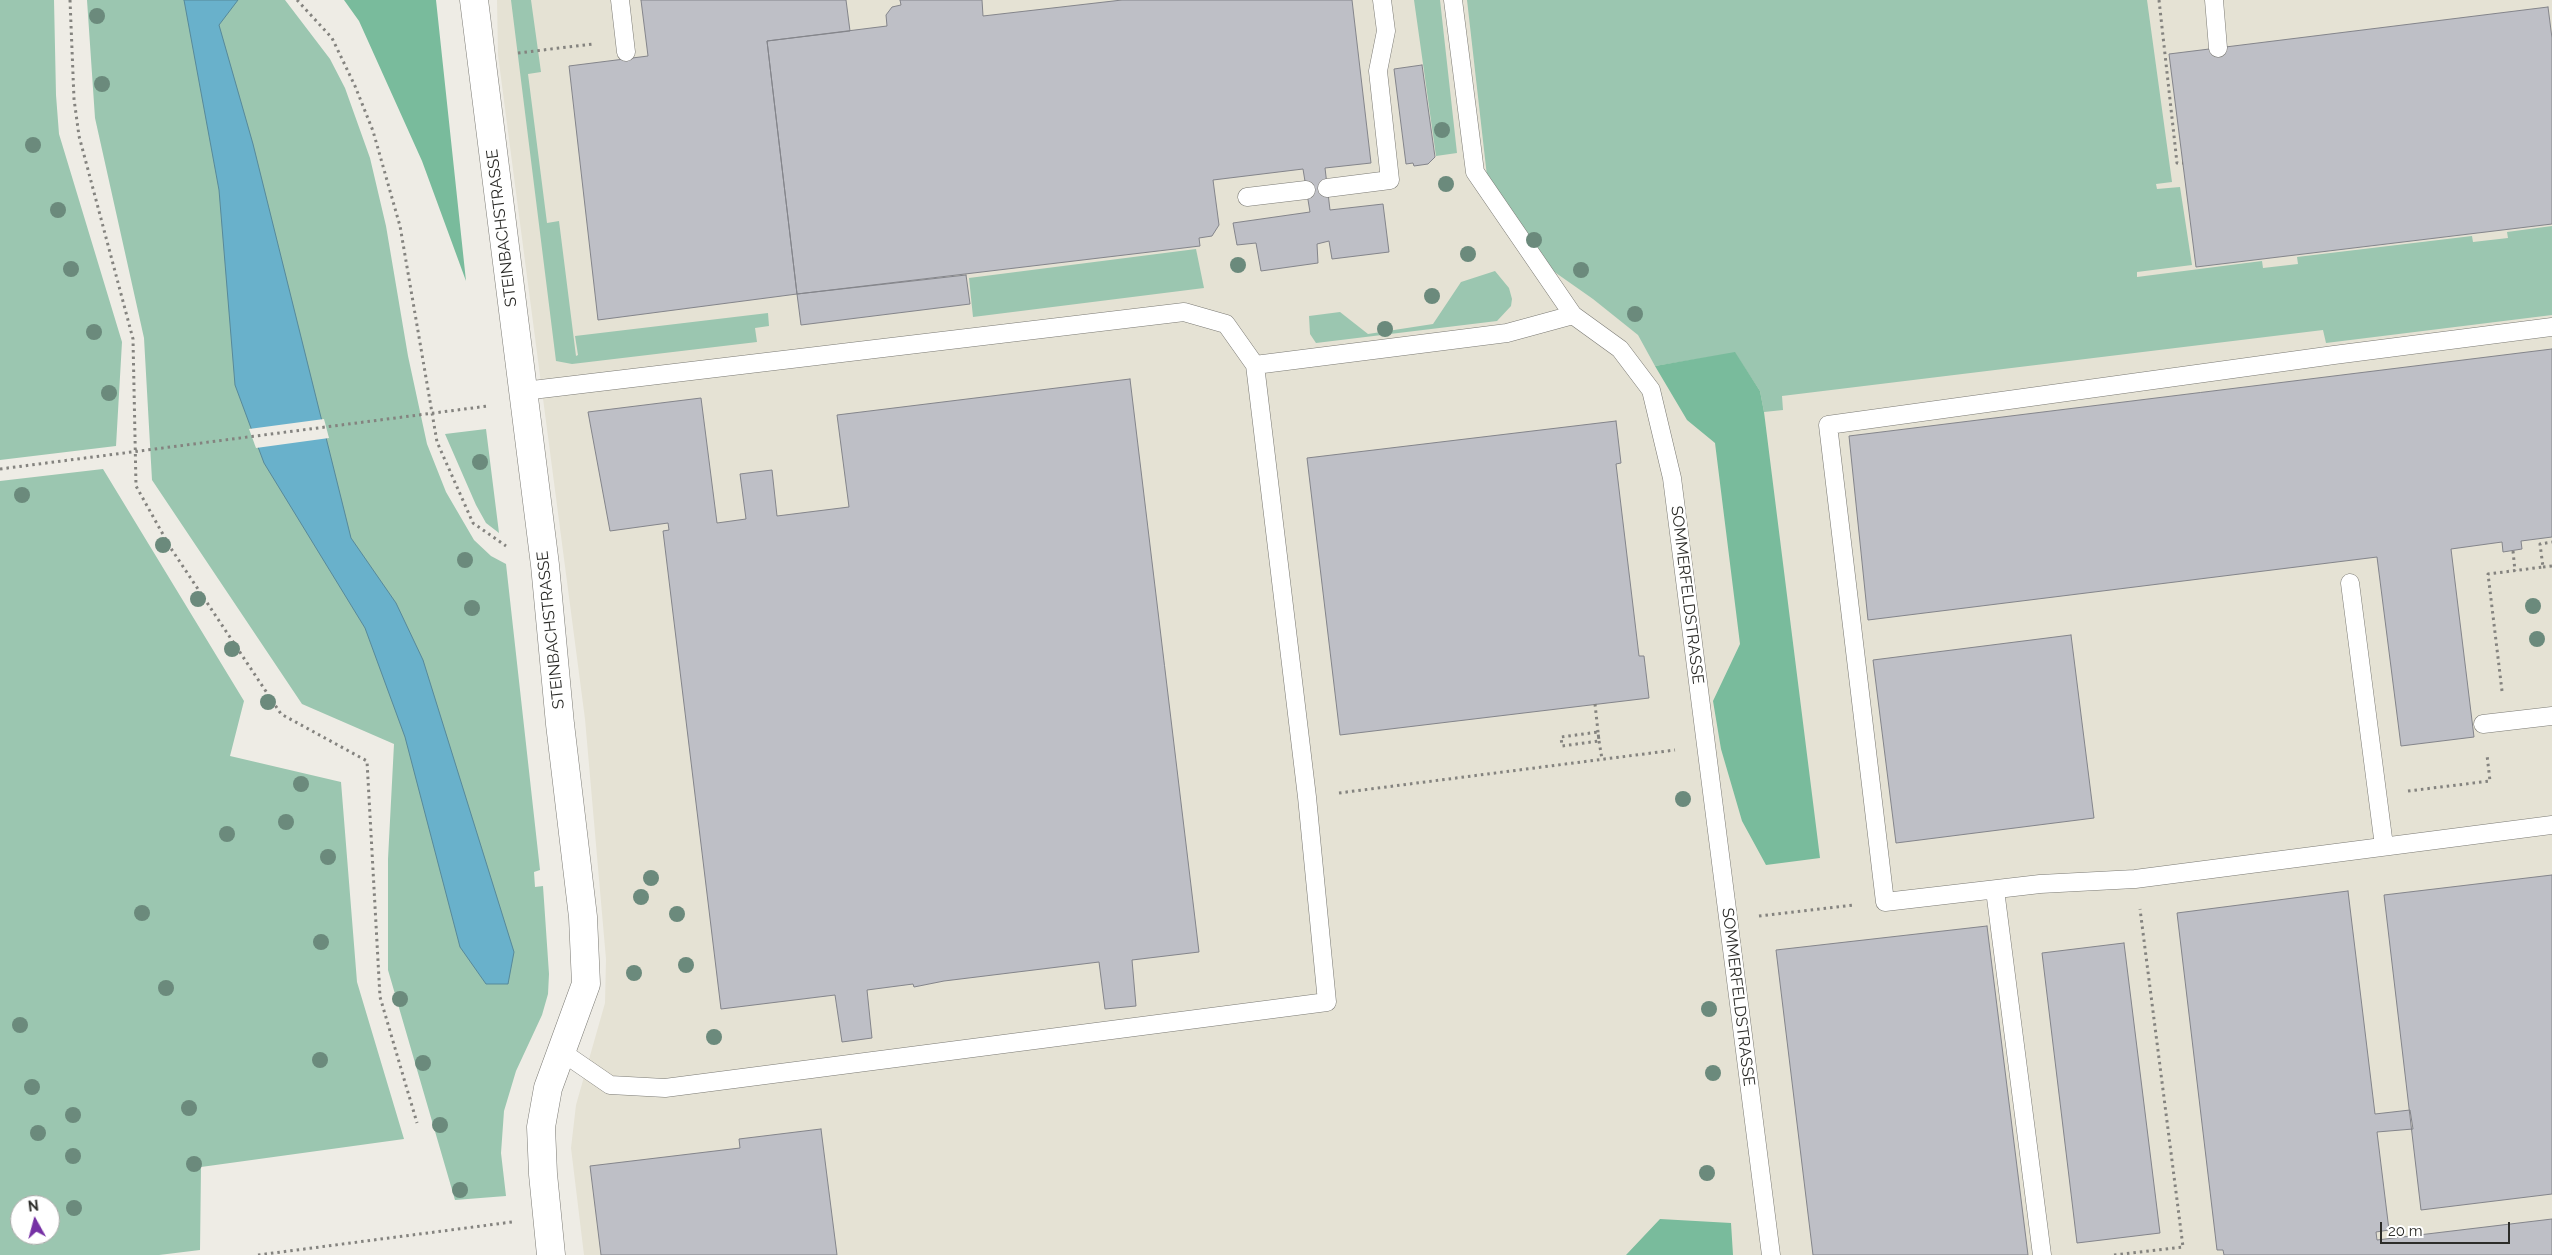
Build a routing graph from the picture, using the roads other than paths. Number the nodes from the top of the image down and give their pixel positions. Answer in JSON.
{"nodes":[{"id":1,"x":474,"y":0,"type":"edge"},
{"id":2,"x":620,"y":0,"type":"edge"},
{"id":3,"x":1382,"y":0,"type":"edge"},
{"id":4,"x":1453,"y":0,"type":"edge"},
{"id":5,"x":2214,"y":0,"type":"edge"},
{"id":6,"x":625,"y":46,"type":"road end"},
{"id":7,"x":2218,"y":48,"type":"dead end"},
{"id":8,"x":1327,"y":188,"type":"dead end"},
{"id":9,"x":1306,"y":190,"type":"dead end"},
{"id":10,"x":1247,"y":198,"type":"dead end"},
{"id":11,"x":1573,"y":315,"type":"junction"},
{"id":12,"x":2552,"y":328,"type":"edge"},
{"id":13,"x":1255,"y":365,"type":"junction"},
{"id":14,"x":525,"y":396,"type":"junction"},
{"id":15,"x":2350,"y":583,"type":"dead end"},
{"id":16,"x":2552,"y":716,"type":"edge"},
{"id":17,"x":2484,"y":724,"type":"road end"},
{"id":18,"x":2552,"y":825,"type":"edge"},
{"id":19,"x":2384,"y":846,"type":"junction"},
{"id":20,"x":1995,"y":890,"type":"junction"},
{"id":21,"x":562,"y":1052,"type":"junction"},
{"id":22,"x":551,"y":1255,"type":"edge"},
{"id":23,"x":1771,"y":1255,"type":"edge"},
{"id":24,"x":2042,"y":1255,"type":"edge"}],
"edges":[{"from":1,"to":14,"type":"street","name":"STEINBACHSTRASSE"},
{"from":2,"to":6,"type":"lane"},
{"from":3,"to":8,"type":"lane"},
{"from":4,"to":11,"type":"lane","name":"SOMMERFELDSTRASSE"},
{"from":5,"to":7,"type":"lane"},
{"from":9,"to":10,"type":"lane"},
{"from":11,"to":13,"type":"lane"},
{"from":11,"to":23,"type":"lane","name":"SOMMERFELDSTRASSE"},
{"from":12,"to":20,"type":"lane"},
{"from":13,"to":14,"type":"lane"},
{"from":13,"to":21,"type":"lane"},
{"from":14,"to":21,"type":"street","name":"STEINBACHSTRASSE"},
{"from":15,"to":19,"type":"lane"},
{"from":16,"to":17,"type":"lane"},
{"from":18,"to":19,"type":"lane"},
{"from":19,"to":20,"type":"lane"},
{"from":20,"to":24,"type":"lane"},
{"from":21,"to":22,"type":"street","name":"STEINBACHSTRASSE"}]}
